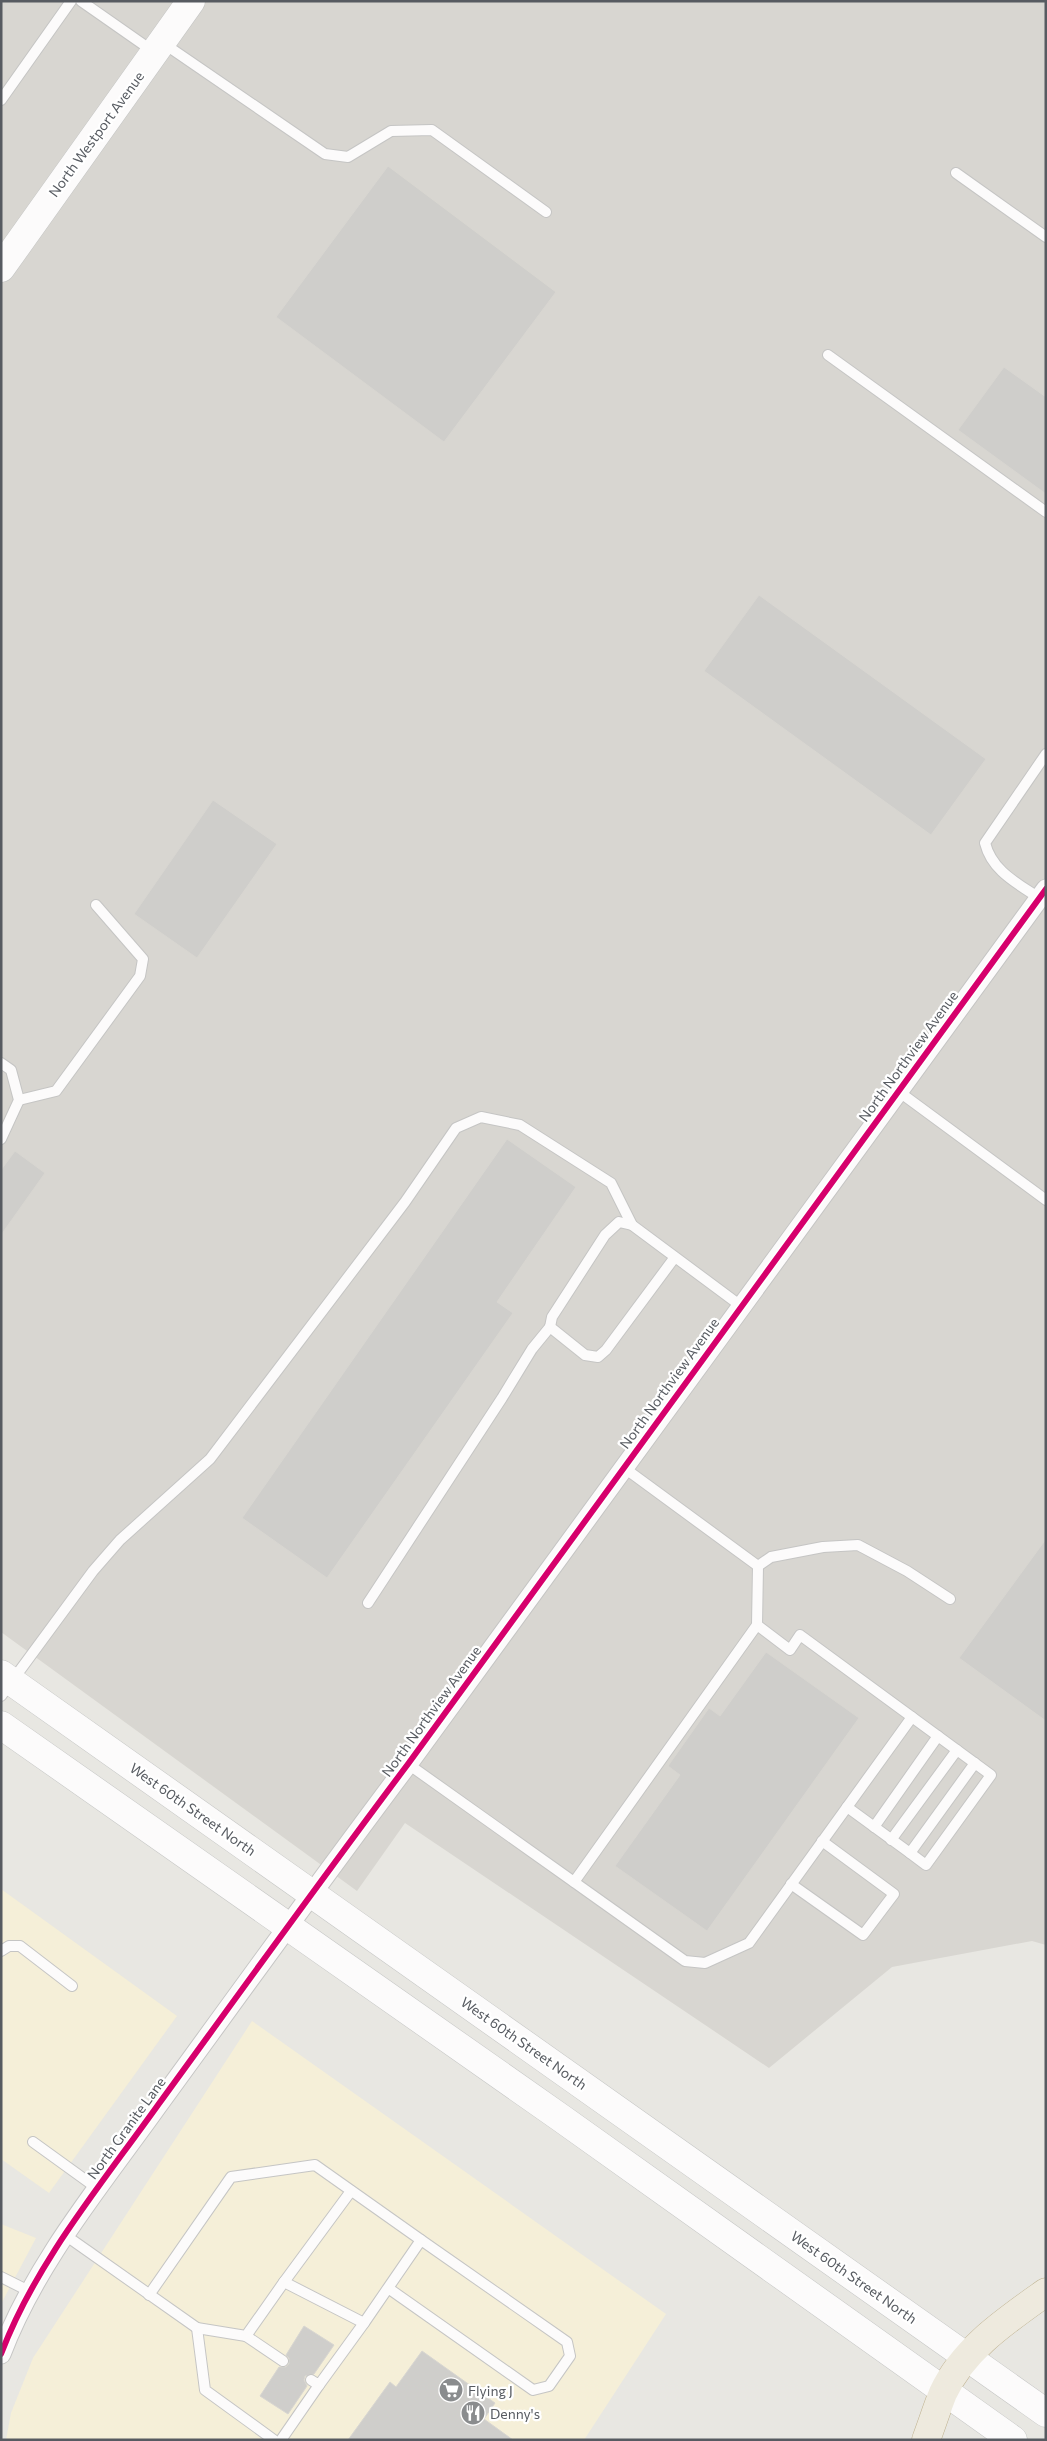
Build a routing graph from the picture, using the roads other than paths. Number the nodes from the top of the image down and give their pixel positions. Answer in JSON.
{"nodes":[{"id":1,"x":71,"y":1,"type":"edge"},
{"id":2,"x":81,"y":1,"type":"edge"},
{"id":3,"x":191,"y":1,"type":"edge"},
{"id":4,"x":158,"y":47,"type":"junction"},
{"id":5,"x":1,"y":100,"type":"edge"},
{"id":6,"x":956,"y":173,"type":"dead end"},
{"id":7,"x":546,"y":212,"type":"dead end"},
{"id":8,"x":1046,"y":237,"type":"edge"},
{"id":9,"x":1,"y":268,"type":"edge"},
{"id":10,"x":828,"y":355,"type":"dead end"},
{"id":11,"x":1046,"y":512,"type":"edge"},
{"id":12,"x":1046,"y":754,"type":"edge"},
{"id":13,"x":1042,"y":894,"type":"edge"},
{"id":14,"x":96,"y":906,"type":"dead end"},
{"id":15,"x":1,"y":1063,"type":"edge"},
{"id":16,"x":898,"y":1091,"type":"junction"},
{"id":17,"x":19,"y":1100,"type":"junction"},
{"id":18,"x":1,"y":1138,"type":"edge"},
{"id":19,"x":1046,"y":1200,"type":"edge"},
{"id":20,"x":632,"y":1224,"type":"junction"},
{"id":21,"x":675,"y":1257,"type":"junction"},
{"id":22,"x":741,"y":1306,"type":"junction"},
{"id":23,"x":550,"y":1327,"type":"junction"},
{"id":24,"x":623,"y":1467,"type":"junction"},
{"id":25,"x":758,"y":1566,"type":"junction"},
{"id":26,"x":950,"y":1599,"type":"dead end"},
{"id":27,"x":368,"y":1603,"type":"dead end"},
{"id":28,"x":757,"y":1626,"type":"junction"},
{"id":29,"x":5,"y":1684,"type":"edge"},
{"id":30,"x":912,"y":1717,"type":"junction"},
{"id":31,"x":1,"y":1725,"type":"edge"},
{"id":32,"x":938,"y":1736,"type":"junction"},
{"id":33,"x":956,"y":1750,"type":"junction"},
{"id":34,"x":975,"y":1763,"type":"junction"},
{"id":35,"x":408,"y":1764,"type":"junction"},
{"id":36,"x":846,"y":1807,"type":"junction"},
{"id":37,"x":874,"y":1827,"type":"junction"},
{"id":38,"x":892,"y":1840,"type":"junction"},
{"id":39,"x":822,"y":1841,"type":"junction"},
{"id":40,"x":910,"y":1853,"type":"junction"},
{"id":41,"x":574,"y":1882,"type":"junction"},
{"id":42,"x":791,"y":1884,"type":"junction"},
{"id":43,"x":312,"y":1892,"type":"junction"},
{"id":44,"x":288,"y":1926,"type":"junction"},
{"id":45,"x":1,"y":1951,"type":"edge"},
{"id":46,"x":72,"y":1986,"type":"dead end"},
{"id":47,"x":33,"y":2142,"type":"dead end"},
{"id":48,"x":98,"y":2189,"type":"junction"},
{"id":49,"x":351,"y":2191,"type":"junction"},
{"id":50,"x":65,"y":2235,"type":"junction"},
{"id":51,"x":421,"y":2240,"type":"junction"},
{"id":52,"x":1,"y":2277,"type":"edge"},
{"id":53,"x":284,"y":2282,"type":"junction"},
{"id":54,"x":388,"y":2288,"type":"junction"},
{"id":55,"x":29,"y":2291,"type":"junction"},
{"id":56,"x":1046,"y":2292,"type":"edge"},
{"id":57,"x":149,"y":2295,"type":"junction"},
{"id":58,"x":364,"y":2323,"type":"junction"},
{"id":59,"x":197,"y":2328,"type":"junction"},
{"id":60,"x":246,"y":2336,"type":"junction"},
{"id":61,"x":1,"y":2354,"type":"edge"},
{"id":62,"x":967,"y":2358,"type":"junction"},
{"id":63,"x":283,"y":2360,"type":"dead end"},
{"id":64,"x":944,"y":2392,"type":"junction"},
{"id":65,"x":1046,"y":2413,"type":"edge"},
{"id":66,"x":274,"y":2440,"type":"edge"},
{"id":67,"x":281,"y":2440,"type":"edge"},
{"id":68,"x":926,"y":2440,"type":"edge"},
{"id":69,"x":1013,"y":2440,"type":"edge"}],
"edges":[{"from":1,"to":5,"type":"lane"},
{"from":2,"to":4,"type":"lane"},
{"from":3,"to":4,"type":"main road","name":"North Westport Avenue"},
{"from":4,"to":7,"type":"lane"},
{"from":4,"to":9,"type":"main road","name":"North Westport Avenue"},
{"from":6,"to":8,"type":"lane"},
{"from":10,"to":11,"type":"lane"},
{"from":12,"to":13,"type":"lane"},
{"from":13,"to":16,"type":"street","name":"North Northview Avenue"},
{"from":14,"to":17,"type":"lane"},
{"from":15,"to":17,"type":"lane"},
{"from":16,"to":19,"type":"lane"},
{"from":16,"to":22,"type":"street","name":"North Northview Avenue"},
{"from":17,"to":18,"type":"lane"},
{"from":20,"to":21,"type":"lane"},
{"from":20,"to":23,"type":"lane"},
{"from":20,"to":29,"type":"lane"},
{"from":21,"to":22,"type":"lane"},
{"from":21,"to":23,"type":"lane"},
{"from":22,"to":24,"type":"street","name":"North Northview Avenue"},
{"from":23,"to":27,"type":"lane"},
{"from":24,"to":25,"type":"lane"},
{"from":24,"to":35,"type":"street","name":"North Northview Avenue"},
{"from":25,"to":26,"type":"lane"},
{"from":25,"to":28,"type":"lane"},
{"from":28,"to":30,"type":"lane"},
{"from":28,"to":41,"type":"lane"},
{"from":29,"to":43,"type":"main road","name":"West 60th Street North"},
{"from":30,"to":32,"type":"lane"},
{"from":30,"to":36,"type":"lane"},
{"from":31,"to":44,"type":"main road"},
{"from":32,"to":33,"type":"lane"},
{"from":32,"to":37,"type":"lane"},
{"from":33,"to":34,"type":"lane"},
{"from":33,"to":38,"type":"lane"},
{"from":34,"to":40,"type":"lane"},
{"from":34,"to":40,"type":"lane"},
{"from":35,"to":41,"type":"lane"},
{"from":35,"to":43,"type":"street","name":"North Northview Avenue"},
{"from":36,"to":37,"type":"lane"},
{"from":36,"to":39,"type":"lane"},
{"from":37,"to":38,"type":"lane"},
{"from":38,"to":40,"type":"lane"},
{"from":39,"to":42,"type":"lane"},
{"from":39,"to":42,"type":"lane"},
{"from":41,"to":42,"type":"lane"},
{"from":43,"to":44,"type":"street","name":"North Northview Avenue"},
{"from":43,"to":62,"type":"main road","name":"West 60th Street North"},
{"from":44,"to":48,"type":"street","name":"North Granite Lane"},
{"from":44,"to":64,"type":"main road"},
{"from":45,"to":46,"type":"lane"},
{"from":47,"to":48,"type":"lane"},
{"from":48,"to":50,"type":"street","name":"North Granite Lane"},
{"from":49,"to":51,"type":"lane"},
{"from":49,"to":53,"type":"lane"},
{"from":49,"to":57,"type":"lane"},
{"from":50,"to":55,"type":"street","name":"North Granite Lane"},
{"from":50,"to":57,"type":"lane"},
{"from":51,"to":54,"type":"lane"},
{"from":51,"to":54,"type":"lane"},
{"from":52,"to":55,"type":"lane"},
{"from":53,"to":58,"type":"lane"},
{"from":53,"to":60,"type":"lane"},
{"from":54,"to":58,"type":"lane"},
{"from":55,"to":61,"type":"street","name":"North Granite Lane"},
{"from":56,"to":62,"type":"highway"},
{"from":57,"to":59,"type":"lane"},
{"from":58,"to":67,"type":"lane"},
{"from":59,"to":60,"type":"lane"},
{"from":59,"to":66,"type":"lane"},
{"from":60,"to":63,"type":"lane"},
{"from":62,"to":64,"type":"highway"},
{"from":62,"to":65,"type":"main road","name":"West 60th Street North"},
{"from":64,"to":68,"type":"highway"},
{"from":64,"to":69,"type":"main road"}]}
